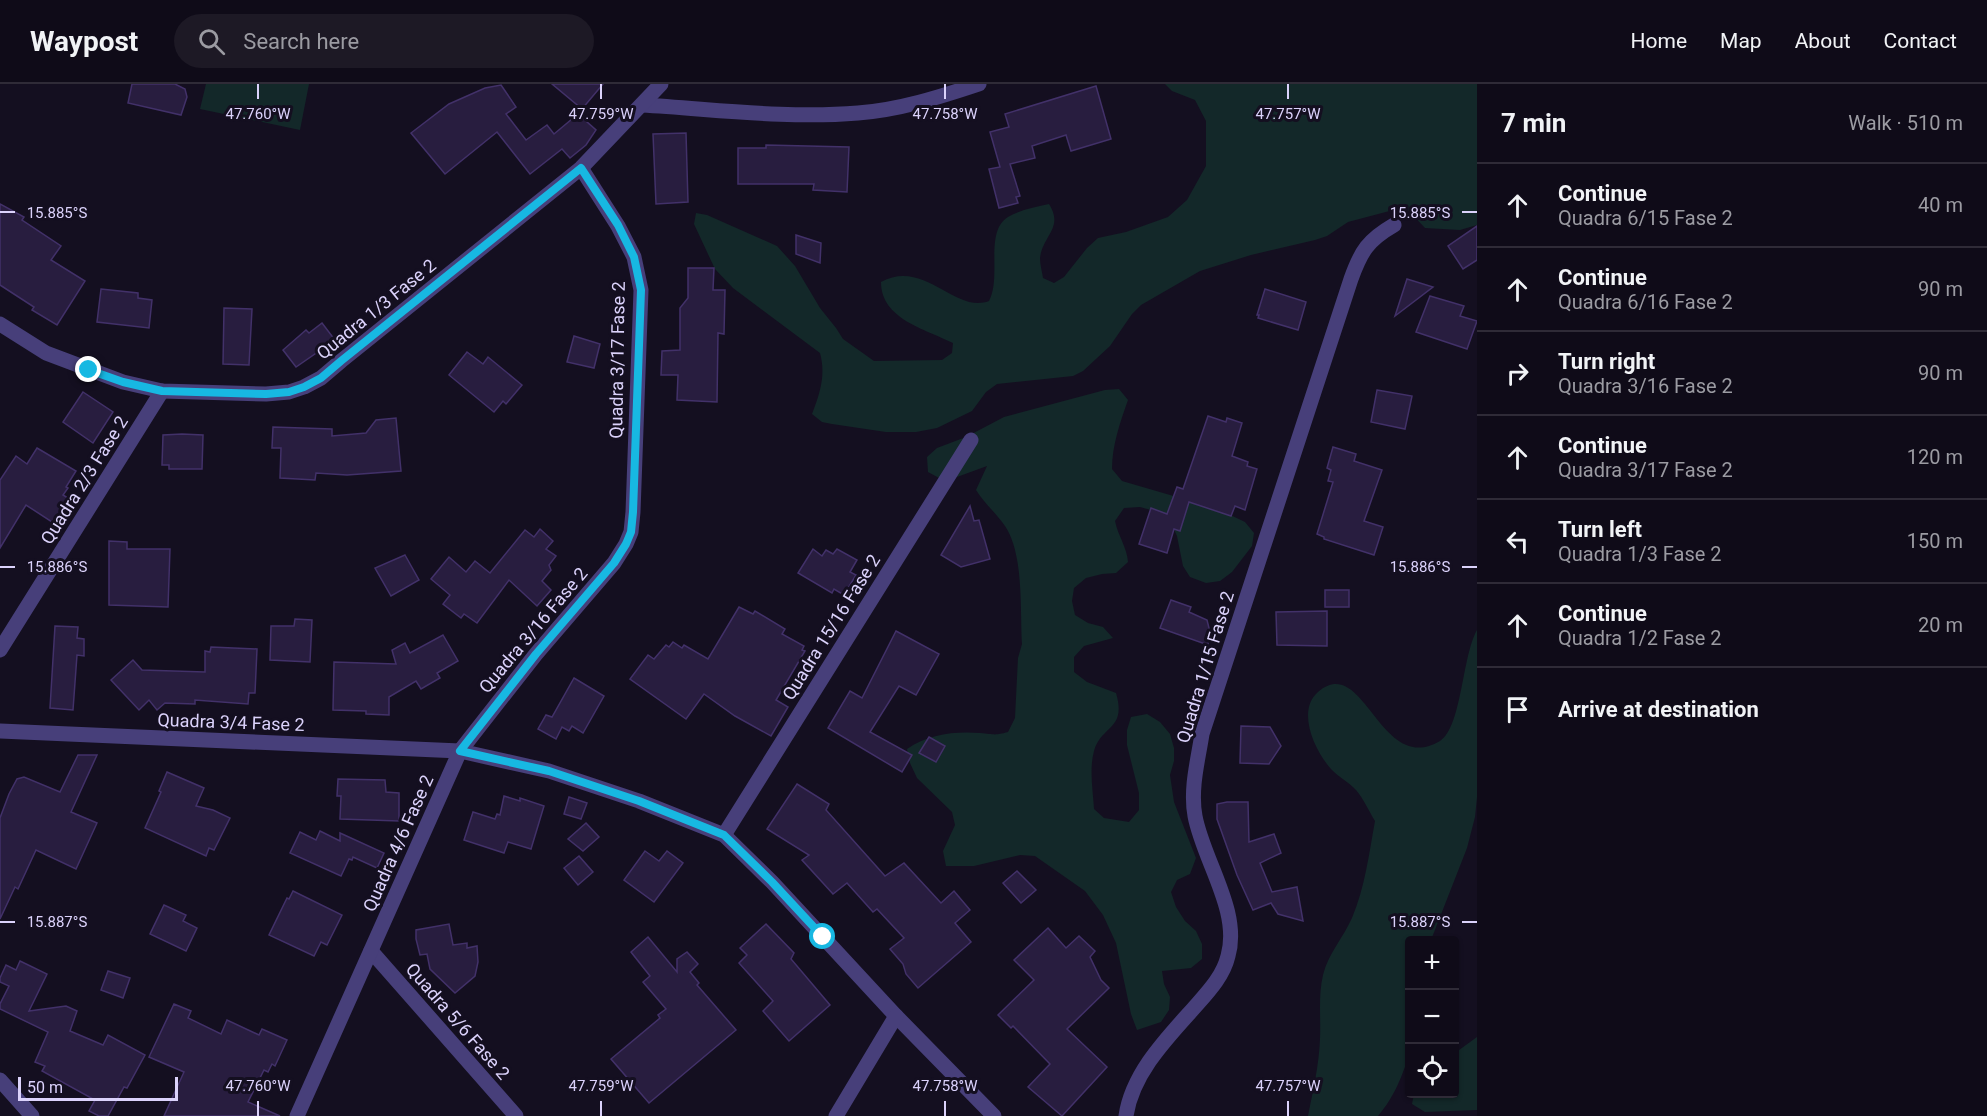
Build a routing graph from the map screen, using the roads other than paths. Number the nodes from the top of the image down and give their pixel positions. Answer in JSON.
{"nodes":[{"id":1,"x":661,"y":84,"type":"edge"},
{"id":2,"x":979,"y":84,"type":"edge"},
{"id":3,"x":642,"y":105,"type":"junction"},
{"id":4,"x":581,"y":168,"type":"junction"},
{"id":5,"x":1394,"y":225,"type":"dead end"},
{"id":6,"x":0,"y":324,"type":"edge"},
{"id":7,"x":162,"y":391,"type":"junction"},
{"id":8,"x":971,"y":440,"type":"dead end"},
{"id":9,"x":631,"y":532,"type":"joint"},
{"id":10,"x":0,"y":650,"type":"edge"},
{"id":11,"x":0,"y":731,"type":"edge"},
{"id":12,"x":460,"y":751,"type":"junction"},
{"id":13,"x":724,"y":835,"type":"junction"},
{"id":14,"x":371,"y":951,"type":"junction"},
{"id":15,"x":896,"y":1016,"type":"junction"},
{"id":16,"x":0,"y":1080,"type":"edge"},
{"id":17,"x":32,"y":1116,"type":"edge"},
{"id":18,"x":297,"y":1116,"type":"edge"},
{"id":19,"x":516,"y":1116,"type":"edge"},
{"id":20,"x":836,"y":1116,"type":"edge"},
{"id":21,"x":994,"y":1116,"type":"edge"},
{"id":22,"x":1126,"y":1116,"type":"edge"}],
"edges":[{"from":1,"to":3,"type":"street","name":"Quadra 1/3 Fase 2"},
{"from":2,"to":3,"type":"street"},
{"from":3,"to":4,"type":"street","name":"Quadra 1/3 Fase 2"},
{"from":4,"to":7,"type":"street","name":"Quadra 1/3 Fase 2"},
{"from":4,"to":9,"type":"street","name":"Quadra 3/17 Fase 2"},
{"from":5,"to":22,"type":"street","name":"Quadra 1/15 Fase 2"},
{"from":6,"to":7,"type":"street","name":"Quadra 1/3 Fase 2"},
{"from":7,"to":10,"type":"street","name":"Quadra 2/3 Fase 2"},
{"from":8,"to":13,"type":"street","name":"Quadra 15/16 Fase 2"},
{"from":9,"to":12,"type":"street","name":"Quadra 3/16 Fase 2"},
{"from":11,"to":12,"type":"street","name":"Quadra 3/4 Fase 2"},
{"from":12,"to":13,"type":"street","name":"Quadra 3/4 Fase 2"},
{"from":12,"to":14,"type":"street","name":"Quadra 4/6 Fase 2"},
{"from":13,"to":15,"type":"street"},
{"from":14,"to":18,"type":"street","name":"Quadra 4/6 Fase 2"},
{"from":14,"to":19,"type":"street","name":"Quadra 5/6 Fase 2"},
{"from":15,"to":20,"type":"street"},
{"from":15,"to":21,"type":"street"},
{"from":16,"to":17,"type":"street"}]}
